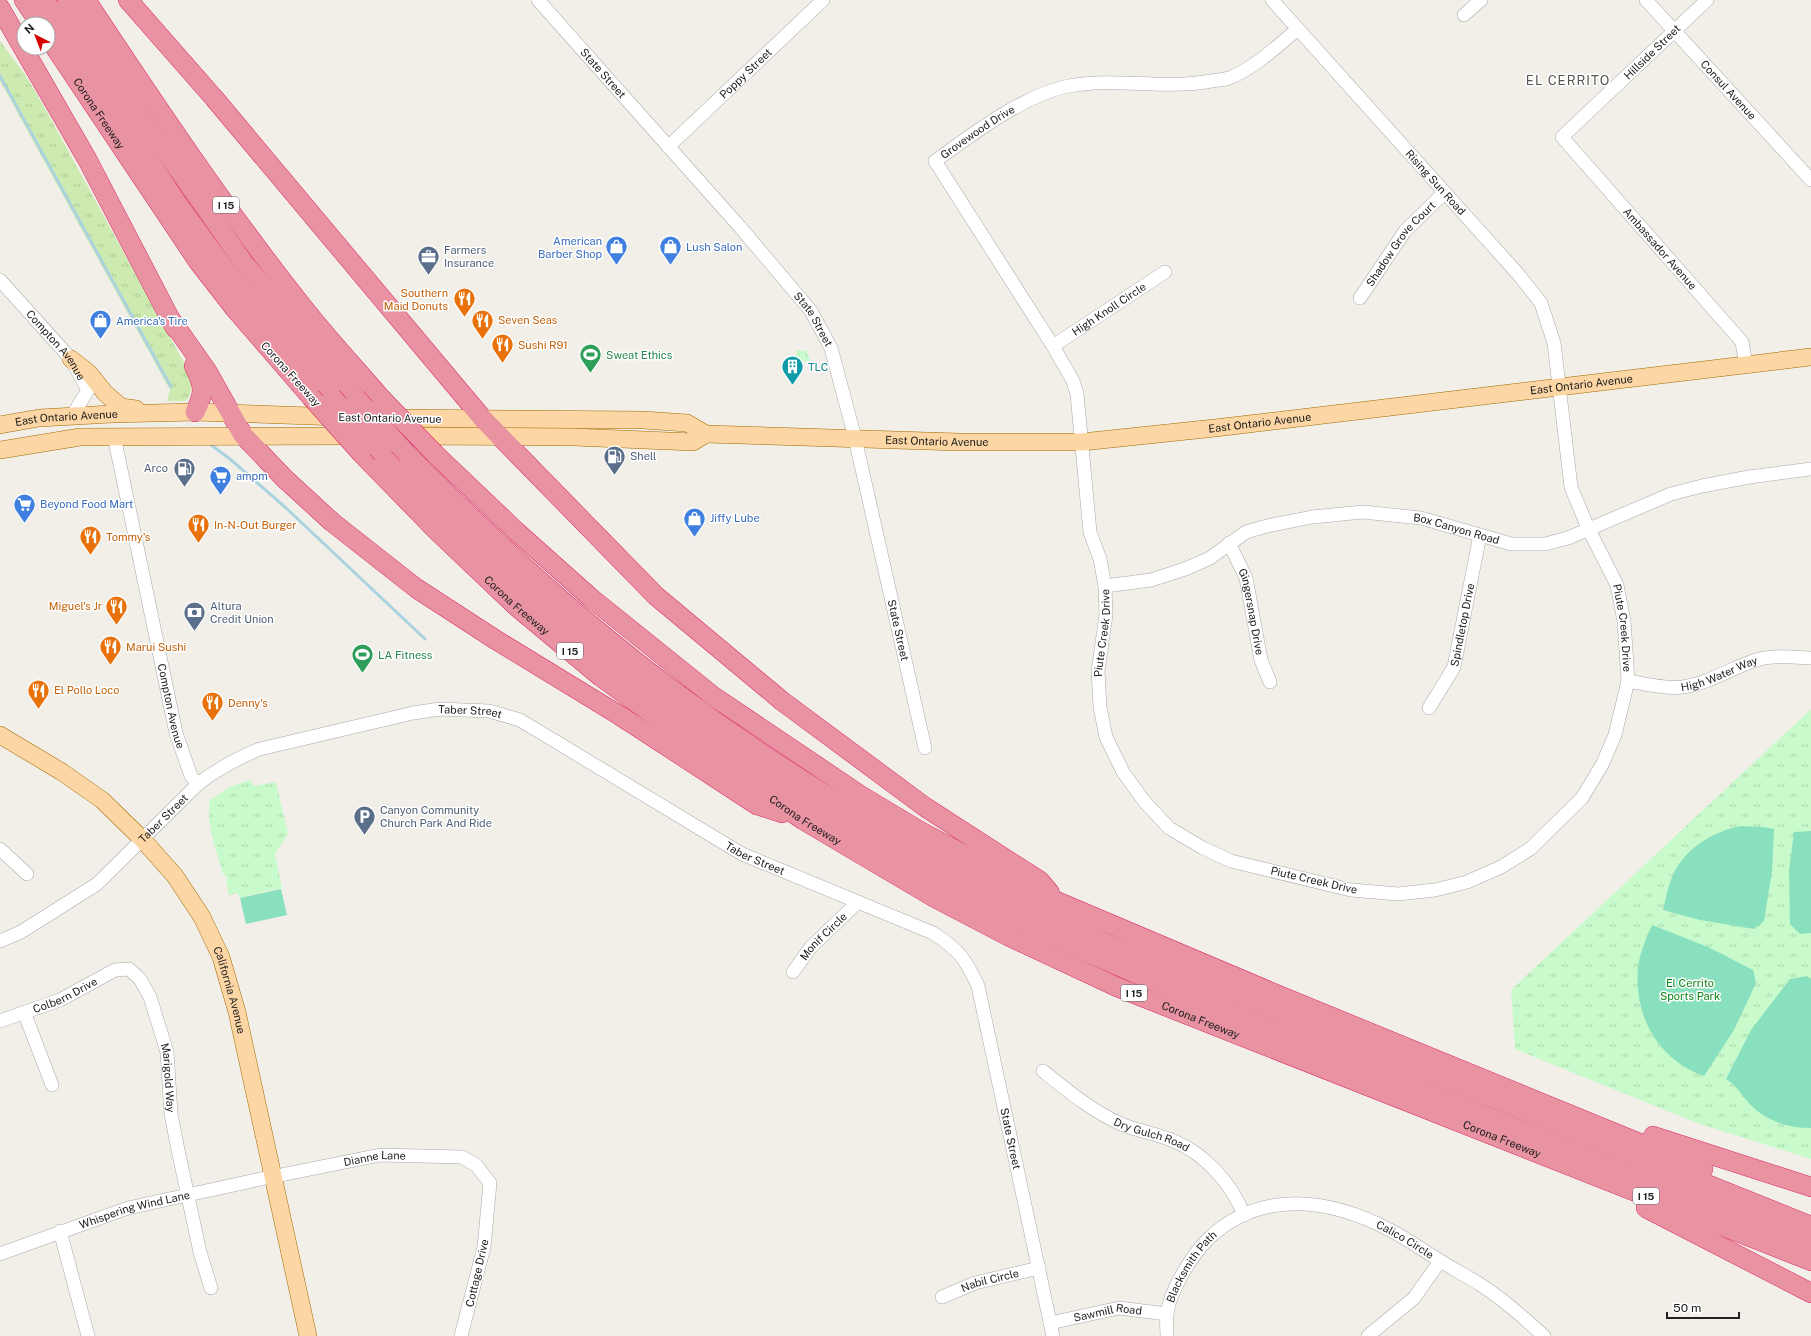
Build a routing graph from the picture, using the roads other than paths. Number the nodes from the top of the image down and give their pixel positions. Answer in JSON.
{"nodes":[{"id":1,"x":24,"y":0,"type":"edge"},
{"id":2,"x":45,"y":0,"type":"edge"},
{"id":3,"x":66,"y":0,"type":"edge"},
{"id":4,"x":86,"y":0,"type":"edge"},
{"id":5,"x":128,"y":0,"type":"edge"},
{"id":6,"x":538,"y":0,"type":"edge"},
{"id":7,"x":823,"y":0,"type":"edge"},
{"id":8,"x":1272,"y":0,"type":"edge"},
{"id":9,"x":1480,"y":0,"type":"edge"},
{"id":10,"x":1646,"y":0,"type":"edge"},
{"id":11,"x":1707,"y":0,"type":"edge"},
{"id":12,"x":0,"y":8,"type":"edge"},
{"id":13,"x":1464,"y":15,"type":"dead end"},
{"id":14,"x":35,"y":16,"type":"edge"},
{"id":15,"x":1298,"y":29,"type":"junction"},
{"id":16,"x":1674,"y":31,"type":"junction"},
{"id":17,"x":56,"y":49,"type":"edge"},
{"id":18,"x":1562,"y":137,"type":"joint"},
{"id":19,"x":668,"y":147,"type":"junction"},
{"id":20,"x":1811,"y":180,"type":"edge"},
{"id":21,"x":1444,"y":193,"type":"junction"},
{"id":22,"x":1165,"y":272,"type":"dead end"},
{"id":23,"x":0,"y":280,"type":"edge"},
{"id":24,"x":1360,"y":298,"type":"dead end"},
{"id":25,"x":169,"y":317,"type":"junction"},
{"id":26,"x":1053,"y":346,"type":"junction"},
{"id":27,"x":1811,"y":356,"type":"edge"},
{"id":28,"x":71,"y":359,"type":"junction"},
{"id":29,"x":1746,"y":365,"type":"junction"},
{"id":30,"x":1558,"y":386,"type":"junction"},
{"id":31,"x":195,"y":412,"type":"junction"},
{"id":32,"x":162,"y":413,"type":"junction"},
{"id":33,"x":231,"y":414,"type":"junction"},
{"id":34,"x":68,"y":416,"type":"junction"},
{"id":35,"x":483,"y":419,"type":"junction"},
{"id":36,"x":643,"y":420,"type":"junction"},
{"id":37,"x":0,"y":426,"type":"edge"},
{"id":38,"x":706,"y":434,"type":"junction"},
{"id":39,"x":243,"y":435,"type":"junction"},
{"id":40,"x":0,"y":436,"type":"edge"},
{"id":41,"x":114,"y":436,"type":"junction"},
{"id":42,"x":502,"y":437,"type":"junction"},
{"id":43,"x":599,"y":438,"type":"junction"},
{"id":44,"x":855,"y":438,"type":"junction"},
{"id":45,"x":1082,"y":442,"type":"junction"},
{"id":46,"x":0,"y":450,"type":"edge"},
{"id":47,"x":1811,"y":469,"type":"edge"},
{"id":48,"x":1588,"y":528,"type":"junction"},
{"id":49,"x":1480,"y":535,"type":"junction"},
{"id":50,"x":1229,"y":543,"type":"junction"},
{"id":51,"x":1105,"y":586,"type":"junction"},
{"id":52,"x":1811,"y":658,"type":"edge"},
{"id":53,"x":1628,"y":681,"type":"junction"},
{"id":54,"x":1270,"y":682,"type":"dead end"},
{"id":55,"x":1429,"y":708,"type":"dead end"},
{"id":56,"x":0,"y":735,"type":"edge"},
{"id":57,"x":925,"y":748,"type":"dead end"},
{"id":58,"x":198,"y":784,"type":"junction"},
{"id":59,"x":803,"y":820,"type":"junction"},
{"id":60,"x":143,"y":840,"type":"junction"},
{"id":61,"x":0,"y":849,"type":"edge"},
{"id":62,"x":27,"y":874,"type":"dead end"},
{"id":63,"x":1056,"y":901,"type":"junction"},
{"id":64,"x":857,"y":903,"type":"junction"},
{"id":65,"x":0,"y":941,"type":"edge"},
{"id":66,"x":954,"y":947,"type":"joint"},
{"id":67,"x":129,"y":969,"type":"joint"},
{"id":68,"x":793,"y":972,"type":"dead end"},
{"id":69,"x":24,"y":1012,"type":"junction"},
{"id":70,"x":0,"y":1021,"type":"edge"},
{"id":71,"x":1043,"y":1071,"type":"dead end"},
{"id":72,"x":52,"y":1085,"type":"dead end"},
{"id":73,"x":1503,"y":1087,"type":"junction"},
{"id":74,"x":1481,"y":1131,"type":"junction"},
{"id":75,"x":476,"y":1165,"type":"joint"},
{"id":76,"x":273,"y":1176,"type":"junction"},
{"id":77,"x":1811,"y":1187,"type":"edge"},
{"id":78,"x":188,"y":1195,"type":"junction"},
{"id":79,"x":1811,"y":1212,"type":"edge"},
{"id":80,"x":1244,"y":1215,"type":"junction"},
{"id":81,"x":1763,"y":1226,"type":"junction"},
{"id":82,"x":1811,"y":1226,"type":"edge"},
{"id":83,"x":60,"y":1231,"type":"junction"},
{"id":84,"x":1811,"y":1243,"type":"edge"},
{"id":85,"x":1811,"y":1249,"type":"edge"},
{"id":86,"x":0,"y":1254,"type":"edge"},
{"id":87,"x":1440,"y":1261,"type":"junction"},
{"id":88,"x":1811,"y":1261,"type":"edge"},
{"id":89,"x":1039,"y":1268,"type":"junction"},
{"id":90,"x":211,"y":1288,"type":"dead end"},
{"id":91,"x":1811,"y":1292,"type":"edge"},
{"id":92,"x":942,"y":1297,"type":"dead end"},
{"id":93,"x":1166,"y":1314,"type":"junction"},
{"id":94,"x":1052,"y":1330,"type":"edge"},
{"id":95,"x":88,"y":1336,"type":"edge"},
{"id":96,"x":308,"y":1336,"type":"edge"},
{"id":97,"x":461,"y":1336,"type":"edge"},
{"id":98,"x":1167,"y":1336,"type":"edge"},
{"id":99,"x":1368,"y":1336,"type":"edge"},
{"id":100,"x":1544,"y":1336,"type":"edge"}],
"edges":[{"from":1,"to":14,"type":"highway"},
{"from":2,"to":81,"type":"highway","bridge":true},
{"from":3,"to":82,"type":"highway","bridge":true},
{"from":4,"to":63,"type":"highway","number":"I 15","bridge":true},
{"from":5,"to":35,"type":"highway"},
{"from":6,"to":19,"type":"street","name":"State Street"},
{"from":7,"to":19,"type":"street","name":"Poppy Street"},
{"from":8,"to":15,"type":"street","name":"Rising Sun Road"},
{"from":9,"to":13,"type":"street"},
{"from":10,"to":16,"type":"street","name":"Consul Avenue"},
{"from":11,"to":16,"type":"street","name":"Hillside Street"},
{"from":12,"to":25,"type":"highway"},
{"from":15,"to":21,"type":"street","name":"Rising Sun Road"},
{"from":15,"to":26,"type":"street","name":"Grovewood Drive"},
{"from":16,"to":18,"type":"street","name":"Hillside Street"},
{"from":16,"to":20,"type":"street","name":"Consul Avenue"},
{"from":17,"to":59,"type":"highway","name":"Corona Freeway","number":"I 15","bridge":true},
{"from":18,"to":29,"type":"street","name":"Ambassador Avenue"},
{"from":19,"to":44,"type":"street","name":"State Street"},
{"from":21,"to":24,"type":"street","name":"Shadow Grove Court"},
{"from":21,"to":30,"type":"street","name":"Rising Sun Road"},
{"from":22,"to":26,"type":"street","name":"High Knoll Circle"},
{"from":23,"to":28,"type":"street","name":"Compton Avenue"},
{"from":25,"to":31,"type":"highway"},
{"from":25,"to":33,"type":"highway"},
{"from":26,"to":45,"type":"street","name":"Grovewood Drive"},
{"from":27,"to":29,"type":"main road","name":"East Ontario Avenue"},
{"from":28,"to":32,"type":"main road"},
{"from":28,"to":34,"type":"street","name":"Compton Avenue"},
{"from":29,"to":30,"type":"main road","name":"East Ontario Avenue"},
{"from":30,"to":45,"type":"main road","name":"East Ontario Avenue"},
{"from":30,"to":48,"type":"street","name":"Piute Creek Drive"},
{"from":31,"to":32,"type":"main road","name":"East Ontario Avenue"},
{"from":31,"to":33,"type":"main road","name":"East Ontario Avenue"},
{"from":32,"to":34,"type":"main road","name":"East Ontario Avenue"},
{"from":33,"to":35,"type":"main road","name":"East Ontario Avenue"},
{"from":33,"to":39,"type":"highway"},
{"from":33,"to":41,"type":"main road"},
{"from":34,"to":37,"type":"main road","name":"East Ontario Avenue"},
{"from":34,"to":40,"type":"main road"},
{"from":35,"to":36,"type":"main road","name":"East Ontario Avenue"},
{"from":35,"to":42,"type":"highway"},
{"from":36,"to":38,"type":"main road","name":"East Ontario Avenue"},
{"from":36,"to":43,"type":"main road"},
{"from":38,"to":43,"type":"main road","name":"East Ontario Avenue"},
{"from":38,"to":44,"type":"main road","name":"East Ontario Avenue"},
{"from":39,"to":41,"type":"main road","name":"East Ontario Avenue"},
{"from":39,"to":42,"type":"main road","name":"East Ontario Avenue"},
{"from":39,"to":59,"type":"highway"},
{"from":41,"to":46,"type":"main road","name":"East Ontario Avenue"},
{"from":41,"to":58,"type":"street","name":"Compton Avenue"},
{"from":42,"to":43,"type":"main road","name":"East Ontario Avenue"},
{"from":42,"to":63,"type":"highway"},
{"from":44,"to":45,"type":"main road","name":"East Ontario Avenue"},
{"from":44,"to":57,"type":"street","name":"State Street"},
{"from":45,"to":51,"type":"street","name":"Piute Creek Drive"},
{"from":47,"to":48,"type":"street","name":"Box Canyon Road"},
{"from":48,"to":49,"type":"street","name":"Box Canyon Road"},
{"from":48,"to":53,"type":"street","name":"Piute Creek Drive"},
{"from":49,"to":50,"type":"street","name":"Box Canyon Road"},
{"from":49,"to":55,"type":"street","name":"Spindletop Drive"},
{"from":50,"to":51,"type":"street","name":"Box Canyon Road"},
{"from":50,"to":54,"type":"street","name":"Gingersnap Drive"},
{"from":51,"to":53,"type":"street","name":"Piute Creek Drive"},
{"from":52,"to":53,"type":"street","name":"High Water Way"},
{"from":56,"to":60,"type":"main road","name":"California Avenue"},
{"from":58,"to":60,"type":"street","name":"Taber Street"},
{"from":58,"to":64,"type":"street","name":"Taber Street"},
{"from":59,"to":74,"type":"highway","name":"Corona Freeway","number":"I 15"},
{"from":60,"to":65,"type":"street","name":"Taber Street"},
{"from":60,"to":76,"type":"main road","name":"California Avenue"},
{"from":61,"to":62,"type":"street"},
{"from":63,"to":73,"type":"highway","number":"I 15"},
{"from":64,"to":66,"type":"street","name":"Taber Street"},
{"from":64,"to":68,"type":"street","name":"Monif Circle"},
{"from":66,"to":89,"type":"street","name":"State Street"},
{"from":67,"to":69,"type":"street","name":"Colbern Drive"},
{"from":67,"to":78,"type":"street","name":"Marigold Way"},
{"from":69,"to":70,"type":"street","name":"Colbern Drive"},
{"from":69,"to":72,"type":"street"},
{"from":71,"to":80,"type":"street","name":"Dry Gulch Road"},
{"from":73,"to":77,"type":"highway"},
{"from":73,"to":79,"type":"highway","number":"I 15"},
{"from":74,"to":88,"type":"highway","name":"Corona Freeway","number":"I 15"},
{"from":74,"to":91,"type":"highway"},
{"from":75,"to":76,"type":"street","name":"Dianne Lane"},
{"from":75,"to":97,"type":"street","name":"Cottage Drive"},
{"from":76,"to":78,"type":"street","name":"Whispering Wind Lane"},
{"from":76,"to":96,"type":"main road","name":"California Avenue"},
{"from":78,"to":83,"type":"street","name":"Whispering Wind Lane"},
{"from":78,"to":90,"type":"street","name":"Marigold Way"},
{"from":80,"to":87,"type":"street","name":"Calico Circle"},
{"from":80,"to":93,"type":"street","name":"Blacksmith Path"},
{"from":81,"to":84,"type":"highway"},
{"from":81,"to":85,"type":"highway"},
{"from":83,"to":86,"type":"street","name":"Whispering Wind Lane"},
{"from":83,"to":95,"type":"street"},
{"from":87,"to":99,"type":"street"},
{"from":87,"to":100,"type":"street","name":"Calico Circle"},
{"from":89,"to":92,"type":"street","name":"Nabil Circle"},
{"from":89,"to":94,"type":"street","name":"State Street"},
{"from":93,"to":94,"type":"street","name":"Sawmill Road"},
{"from":93,"to":98,"type":"street","name":"Blacksmith Path"}]}
